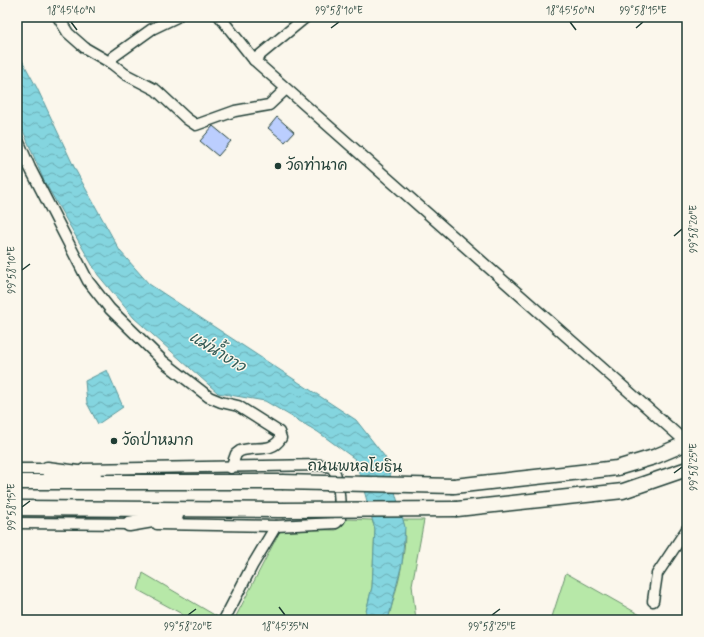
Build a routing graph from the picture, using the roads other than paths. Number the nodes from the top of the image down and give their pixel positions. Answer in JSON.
{"nodes":[{"id":1,"x":58,"y":17,"type":"edge"},
{"id":2,"x":177,"y":17,"type":"edge"},
{"id":3,"x":220,"y":17,"type":"edge"},
{"id":4,"x":306,"y":17,"type":"edge"},
{"id":5,"x":254,"y":60,"type":"junction"},
{"id":6,"x":111,"y":63,"type":"junction"},
{"id":7,"x":286,"y":89,"type":"junction"},
{"id":8,"x":17,"y":138,"type":"edge"},
{"id":9,"x":687,"y":443,"type":"edge"},
{"id":10,"x":17,"y":468,"type":"edge"},
{"id":11,"x":232,"y":468,"type":"junction"},
{"id":12,"x":47,"y":469,"type":"junction"},
{"id":13,"x":687,"y":469,"type":"edge"},
{"id":14,"x":17,"y":482,"type":"edge"},
{"id":15,"x":158,"y":483,"type":"junction"},
{"id":16,"x":17,"y":508,"type":"edge"},
{"id":17,"x":214,"y":510,"type":"junction"},
{"id":18,"x":17,"y":523,"type":"edge"},
{"id":19,"x":129,"y":524,"type":"junction"},
{"id":20,"x":276,"y":526,"type":"junction"},
{"id":21,"x":687,"y":529,"type":"edge"},
{"id":22,"x":653,"y":601,"type":"dead end"},
{"id":23,"x":224,"y":620,"type":"edge"}],
"edges":[{"from":1,"to":6,"type":"street"},
{"from":2,"to":6,"type":"street"},
{"from":3,"to":5,"type":"street"},
{"from":4,"to":5,"type":"street"},
{"from":5,"to":7,"type":"street"},
{"from":6,"to":7,"type":"street"},
{"from":7,"to":9,"type":"street"},
{"from":8,"to":11,"type":"street"},
{"from":9,"to":15,"type":"highway","name":"ถนนพหลโยธิน","bridge":true},
{"from":10,"to":12,"type":"street"},
{"from":11,"to":12,"type":"street"},
{"from":11,"to":20,"type":"street"},
{"from":12,"to":15,"type":"highway"},
{"from":13,"to":17,"type":"highway","bridge":true},
{"from":14,"to":15,"type":"highway","name":"ถนนพหลโยธิน"},
{"from":16,"to":17,"type":"highway"},
{"from":17,"to":19,"type":"highway"},
{"from":18,"to":19,"type":"street"},
{"from":19,"to":20,"type":"street"},
{"from":20,"to":23,"type":"street"},
{"from":21,"to":22,"type":"street"}]}
